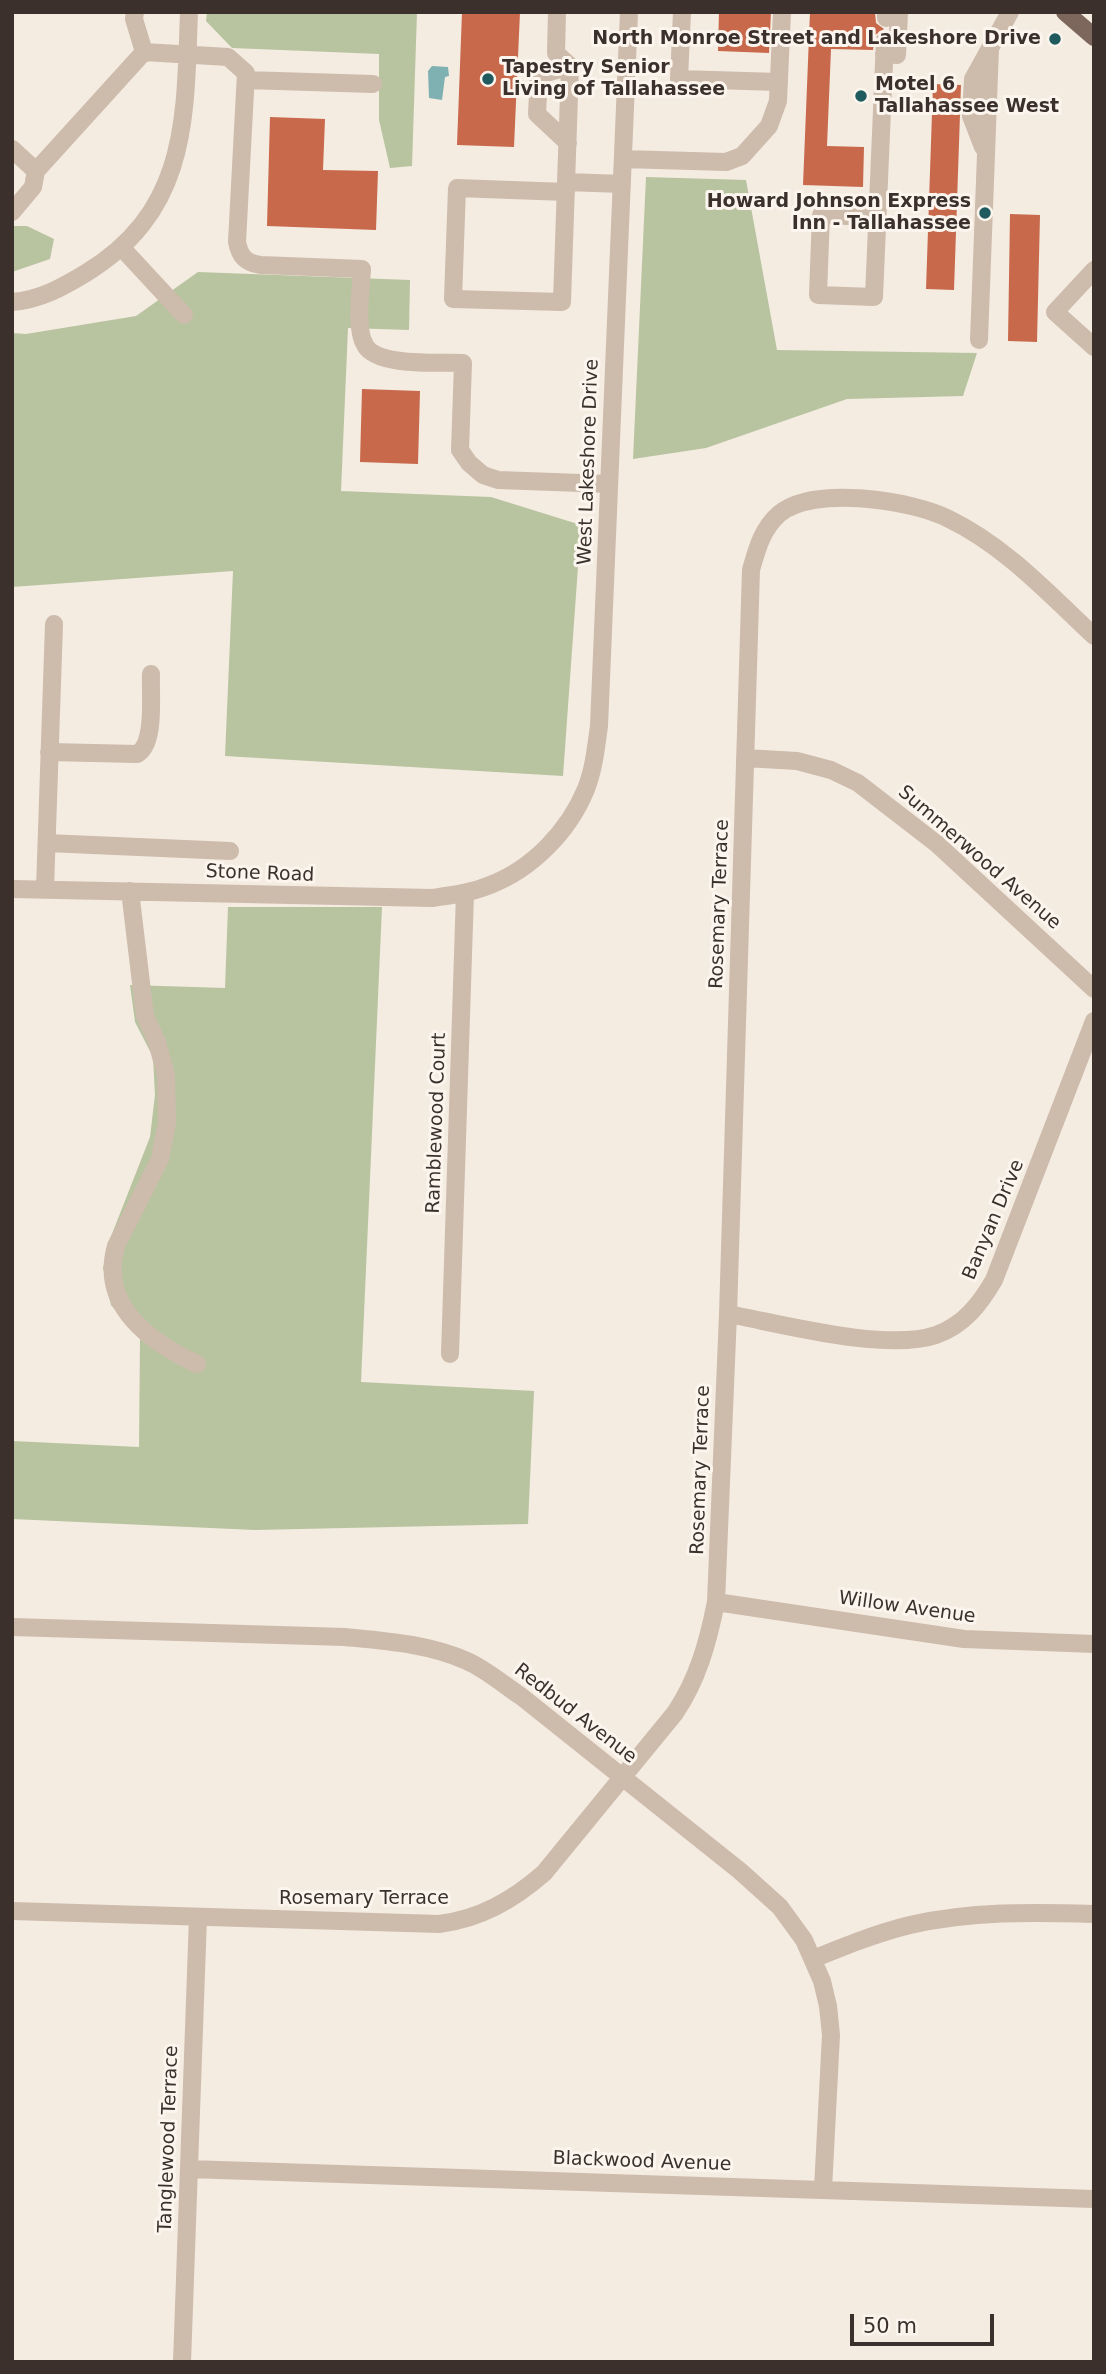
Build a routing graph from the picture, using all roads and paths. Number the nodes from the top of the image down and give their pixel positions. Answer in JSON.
{"nodes":[{"id":1,"x":135,"y":12,"type":"edge"},
{"id":2,"x":188,"y":12,"type":"edge"},
{"id":3,"x":557,"y":12,"type":"edge"},
{"id":4,"x":629,"y":12,"type":"edge"},
{"id":5,"x":682,"y":12,"type":"edge"},
{"id":6,"x":782,"y":12,"type":"edge"},
{"id":7,"x":1010,"y":12,"type":"edge"},
{"id":8,"x":1065,"y":12,"type":"edge"},
{"id":9,"x":890,"y":14,"type":"edge"},
{"id":10,"x":1094,"y":37,"type":"edge"},
{"id":11,"x":144,"y":52,"type":"junction"},
{"id":12,"x":187,"y":55,"type":"junction"},
{"id":13,"x":570,"y":66,"type":"junction"},
{"id":14,"x":246,"y":80,"type":"junction"},
{"id":15,"x":779,"y":82,"type":"junction"},
{"id":16,"x":373,"y":84,"type":"dead end"},
{"id":17,"x":568,"y":143,"type":"junction"},
{"id":18,"x":12,"y":149,"type":"edge"},
{"id":19,"x":623,"y":159,"type":"junction"},
{"id":20,"x":36,"y":171,"type":"junction"},
{"id":21,"x":622,"y":184,"type":"junction"},
{"id":22,"x":566,"y":187,"type":"junction"},
{"id":23,"x":12,"y":212,"type":"edge"},
{"id":24,"x":877,"y":217,"type":"junction"},
{"id":25,"x":118,"y":249,"type":"junction"},
{"id":26,"x":1094,"y":270,"type":"edge"},
{"id":27,"x":12,"y":302,"type":"edge"},
{"id":28,"x":1061,"y":306,"type":"junction"},
{"id":29,"x":184,"y":315,"type":"dead end"},
{"id":30,"x":1094,"y":333,"type":"edge"},
{"id":31,"x":979,"y":340,"type":"dead end"},
{"id":32,"x":1094,"y":347,"type":"edge"},
{"id":33,"x":609,"y":484,"type":"junction"},
{"id":34,"x":54,"y":624,"type":"dead end"},
{"id":35,"x":1094,"y":636,"type":"edge"},
{"id":36,"x":151,"y":674,"type":"dead end"},
{"id":37,"x":50,"y":752,"type":"junction"},
{"id":38,"x":745,"y":758,"type":"junction"},
{"id":39,"x":47,"y":843,"type":"junction"},
{"id":40,"x":230,"y":851,"type":"dead end"},
{"id":41,"x":504,"y":879,"type":"joint"},
{"id":42,"x":12,"y":888,"type":"edge"},
{"id":43,"x":45,"y":889,"type":"junction"},
{"id":44,"x":130,"y":891,"type":"junction"},
{"id":45,"x":465,"y":893,"type":"junction"},
{"id":46,"x":1094,"y":989,"type":"edge"},
{"id":47,"x":1094,"y":1021,"type":"edge"},
{"id":48,"x":728,"y":1314,"type":"junction"},
{"id":49,"x":450,"y":1354,"type":"dead end"},
{"id":50,"x":197,"y":1364,"type":"dead end"},
{"id":51,"x":716,"y":1602,"type":"junction"},
{"id":52,"x":12,"y":1627,"type":"edge"},
{"id":53,"x":1094,"y":1644,"type":"edge"},
{"id":54,"x":622,"y":1777,"type":"junction"},
{"id":55,"x":12,"y":1911,"type":"edge"},
{"id":56,"x":1094,"y":1914,"type":"edge"},
{"id":57,"x":198,"y":1917,"type":"junction"},
{"id":58,"x":813,"y":1959,"type":"junction"},
{"id":59,"x":189,"y":2169,"type":"junction"},
{"id":60,"x":823,"y":2189,"type":"junction"},
{"id":61,"x":1094,"y":2199,"type":"edge"},
{"id":62,"x":182,"y":2362,"type":"edge"}],
"edges":[{"from":1,"to":11,"type":"street"},
{"from":2,"to":12,"type":"street"},
{"from":3,"to":13,"type":"street"},
{"from":4,"to":19,"type":"street","name":"West Lakeshore Drive"},
{"from":5,"to":15,"type":"street"},
{"from":6,"to":15,"type":"street"},
{"from":7,"to":31,"type":"street"},
{"from":8,"to":10,"type":"main road"},
{"from":9,"to":24,"type":"street"},
{"from":11,"to":12,"type":"street"},
{"from":11,"to":20,"type":"street"},
{"from":12,"to":14,"type":"street"},
{"from":12,"to":25,"type":"street"},
{"from":13,"to":17,"type":"street"},
{"from":13,"to":17,"type":"street"},
{"from":14,"to":16,"type":"street"},
{"from":14,"to":33,"type":"street"},
{"from":15,"to":19,"type":"street"},
{"from":17,"to":22,"type":"street"},
{"from":18,"to":20,"type":"street"},
{"from":19,"to":21,"type":"street","name":"West Lakeshore Drive"},
{"from":20,"to":23,"type":"street"},
{"from":21,"to":22,"type":"street"},
{"from":21,"to":33,"type":"street","name":"West Lakeshore Drive"},
{"from":22,"to":22,"type":"street"},
{"from":24,"to":24,"type":"street"},
{"from":25,"to":27,"type":"street"},
{"from":25,"to":29,"type":"street"},
{"from":26,"to":28,"type":"street"},
{"from":28,"to":30,"type":"street"},
{"from":28,"to":32,"type":"street"},
{"from":33,"to":41,"type":"street","name":"West Lakeshore Drive"},
{"from":34,"to":37,"type":"street"},
{"from":35,"to":38,"type":"street","name":"Rosemary Terrace"},
{"from":36,"to":37,"type":"street"},
{"from":37,"to":39,"type":"street"},
{"from":38,"to":46,"type":"street","name":"Summerwood Avenue"},
{"from":38,"to":48,"type":"street","name":"Rosemary Terrace"},
{"from":39,"to":40,"type":"street"},
{"from":39,"to":43,"type":"street"},
{"from":41,"to":45,"type":"street","name":"Stone Road"},
{"from":42,"to":43,"type":"street","name":"Stone Road"},
{"from":43,"to":44,"type":"street","name":"Stone Road"},
{"from":44,"to":45,"type":"street","name":"Stone Road"},
{"from":44,"to":50,"type":"street"},
{"from":45,"to":49,"type":"street","name":"Ramblewood Court"},
{"from":47,"to":48,"type":"street","name":"Banyan Drive"},
{"from":48,"to":51,"type":"street","name":"Rosemary Terrace"},
{"from":51,"to":53,"type":"street","name":"Willow Avenue"},
{"from":51,"to":54,"type":"street","name":"Rosemary Terrace"},
{"from":52,"to":54,"type":"street","name":"Redbud Avenue"},
{"from":54,"to":57,"type":"street","name":"Rosemary Terrace"},
{"from":54,"to":58,"type":"street","name":"Redbud Avenue"},
{"from":55,"to":57,"type":"street","name":"Rosemary Terrace"},
{"from":56,"to":58,"type":"street"},
{"from":57,"to":59,"type":"street","name":"Tanglewood Terrace"},
{"from":58,"to":60,"type":"street","name":"Redbud Avenue"},
{"from":59,"to":60,"type":"street","name":"Blackwood Avenue"},
{"from":59,"to":62,"type":"street","name":"Tanglewood Terrace"},
{"from":60,"to":61,"type":"street","name":"Blackwood Avenue"}]}
